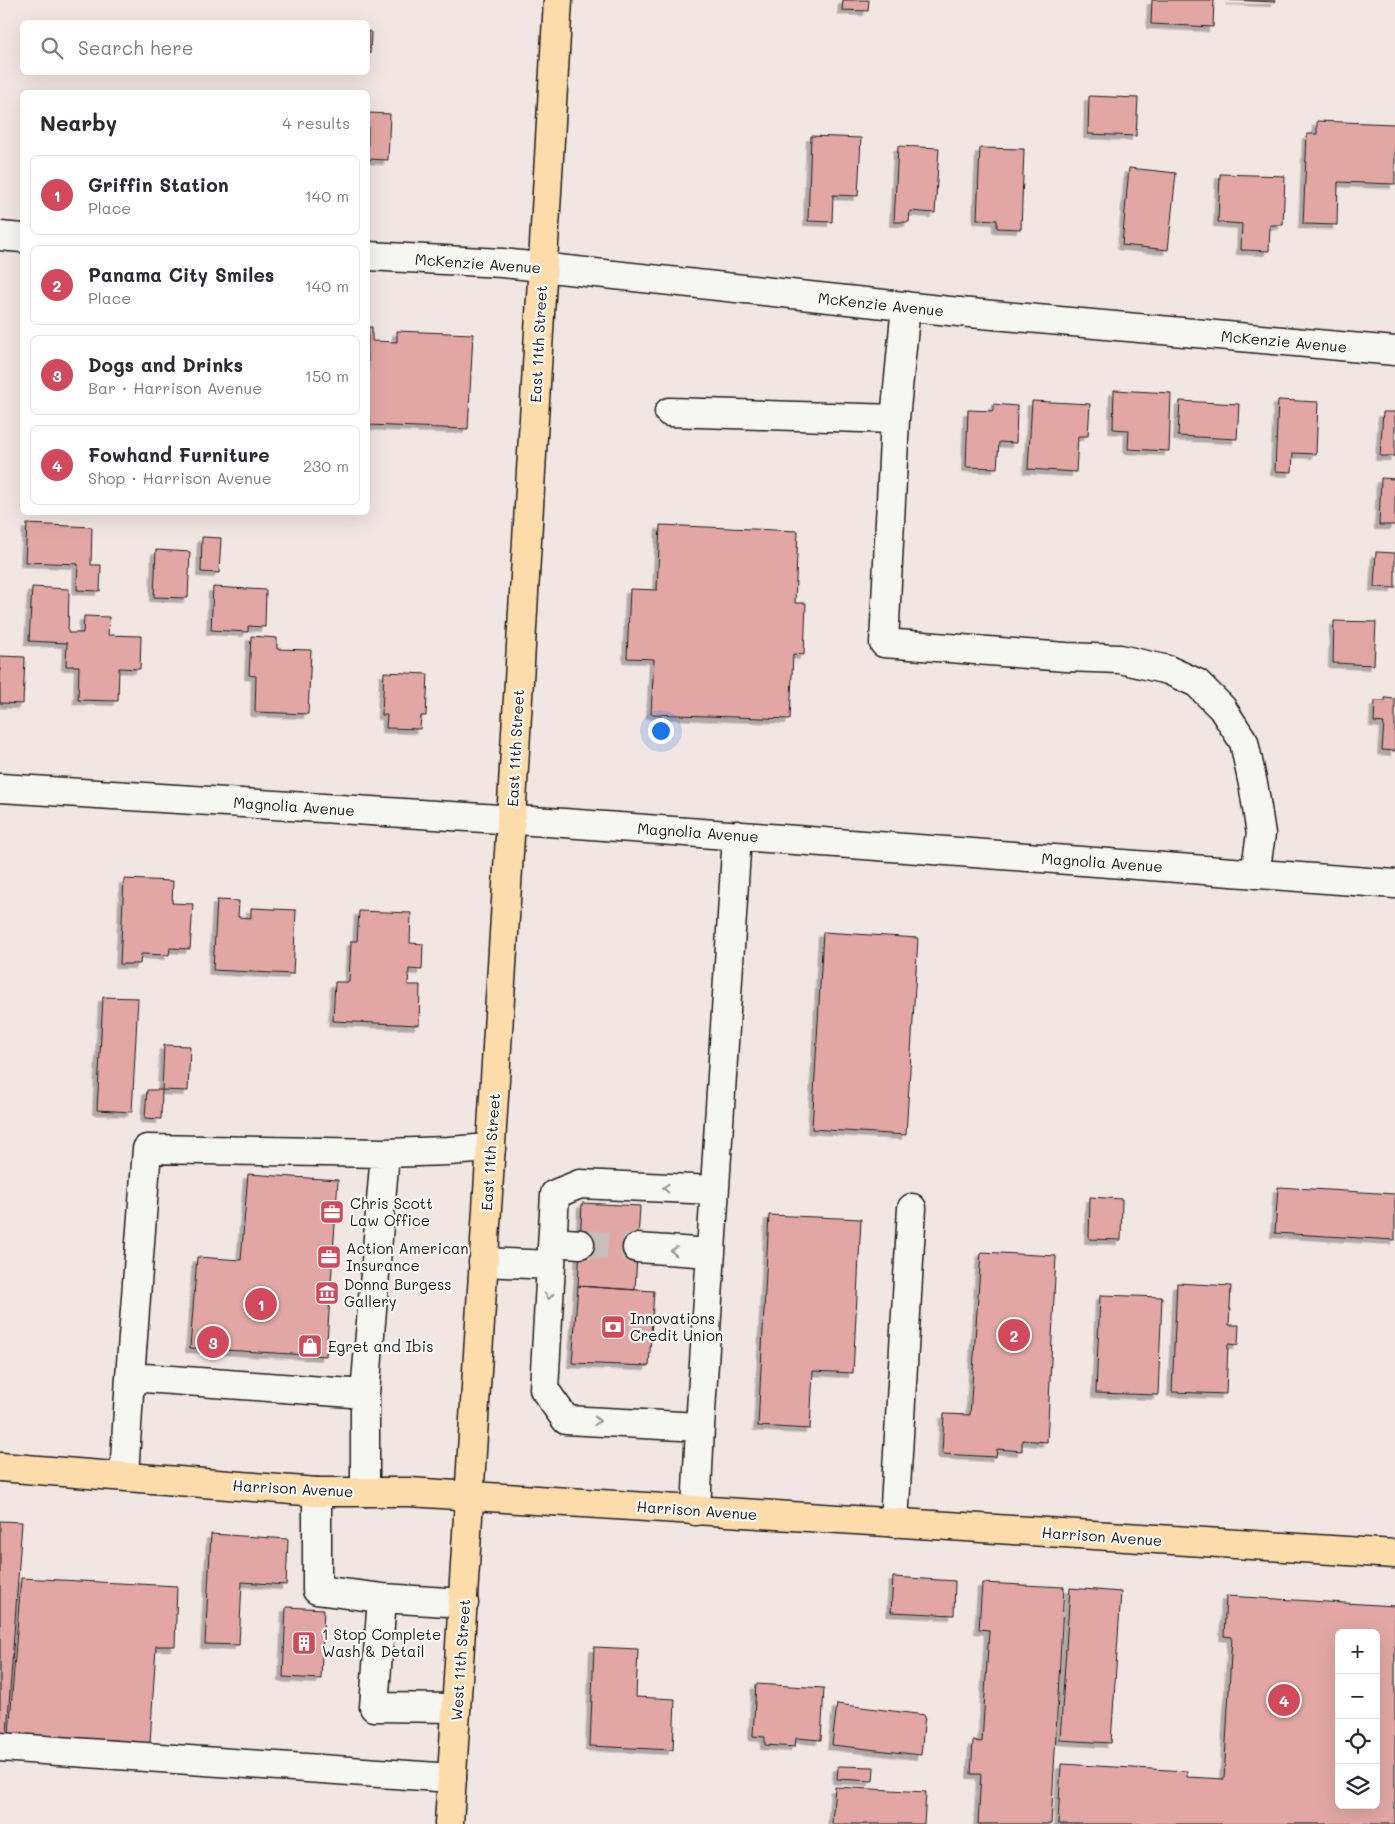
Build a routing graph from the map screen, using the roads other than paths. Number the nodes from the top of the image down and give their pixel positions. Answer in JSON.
{"nodes":[{"id":1,"x":558,"y":0,"type":"edge"},
{"id":2,"x":0,"y":236,"type":"edge"},
{"id":3,"x":20,"y":238,"type":"edge"},
{"id":4,"x":370,"y":256,"type":"edge"},
{"id":5,"x":542,"y":268,"type":"junction"},
{"id":6,"x":906,"y":306,"type":"junction"},
{"id":7,"x":1395,"y":352,"type":"edge"},
{"id":8,"x":669,"y":412,"type":"dead end"},
{"id":9,"x":895,"y":419,"type":"junction"},
{"id":10,"x":0,"y":788,"type":"edge"},
{"id":11,"x":511,"y":820,"type":"junction"},
{"id":12,"x":737,"y":835,"type":"junction"},
{"id":13,"x":1255,"y":874,"type":"junction"},
{"id":14,"x":1395,"y":884,"type":"edge"},
{"id":15,"x":491,"y":1148,"type":"junction"},
{"id":16,"x":385,"y":1153,"type":"junction"},
{"id":17,"x":714,"y":1190,"type":"junction"},
{"id":18,"x":912,"y":1208,"type":"dead end"},
{"id":19,"x":580,"y":1244,"type":"tunnel mouth"},
{"id":20,"x":638,"y":1248,"type":"tunnel mouth"},
{"id":21,"x":710,"y":1253,"type":"junction"},
{"id":22,"x":552,"y":1254,"type":"junction"},
{"id":23,"x":483,"y":1262,"type":"junction"},
{"id":24,"x":130,"y":1377,"type":"junction"},
{"id":25,"x":365,"y":1394,"type":"junction"},
{"id":26,"x":700,"y":1427,"type":"junction"},
{"id":27,"x":0,"y":1467,"type":"edge"},
{"id":28,"x":124,"y":1476,"type":"junction"},
{"id":29,"x":317,"y":1492,"type":"junction"},
{"id":30,"x":365,"y":1492,"type":"junction"},
{"id":31,"x":470,"y":1496,"type":"junction"},
{"id":32,"x":696,"y":1510,"type":"junction"},
{"id":33,"x":894,"y":1523,"type":"junction"},
{"id":34,"x":1395,"y":1554,"type":"edge"},
{"id":35,"x":382,"y":1598,"type":"junction"},
{"id":36,"x":464,"y":1603,"type":"junction"},
{"id":37,"x":456,"y":1708,"type":"junction"},
{"id":38,"x":0,"y":1747,"type":"edge"},
{"id":39,"x":452,"y":1778,"type":"junction"},
{"id":40,"x":450,"y":1824,"type":"edge"}],
"edges":[{"from":1,"to":5,"type":"main road","name":"East 11th Street"},
{"from":2,"to":3,"type":"street"},
{"from":4,"to":5,"type":"street","name":"McKenzie Avenue"},
{"from":5,"to":6,"type":"street","name":"McKenzie Avenue"},
{"from":5,"to":11,"type":"main road","name":"East 11th Street"},
{"from":6,"to":7,"type":"street","name":"McKenzie Avenue"},
{"from":6,"to":9,"type":"street"},
{"from":8,"to":9,"type":"street"},
{"from":9,"to":13,"type":"street"},
{"from":10,"to":11,"type":"street","name":"Magnolia Avenue"},
{"from":11,"to":12,"type":"street","name":"Magnolia Avenue"},
{"from":11,"to":15,"type":"main road","name":"East 11th Street"},
{"from":12,"to":13,"type":"street","name":"Magnolia Avenue"},
{"from":12,"to":17,"type":"street"},
{"from":13,"to":14,"type":"street","name":"Magnolia Avenue"},
{"from":15,"to":16,"type":"street"},
{"from":15,"to":23,"type":"main road","name":"East 11th Street"},
{"from":16,"to":24,"type":"street"},
{"from":16,"to":25,"type":"street"},
{"from":17,"to":21,"type":"street"},
{"from":17,"to":22,"type":"street","one_way":true},
{"from":18,"to":33,"type":"street"},
{"from":19,"to":22,"type":"street"},
{"from":21,"to":20,"type":"street","one_way":true},
{"from":21,"to":26,"type":"street"},
{"from":22,"to":23,"type":"street"},
{"from":22,"to":26,"type":"street","one_way":true},
{"from":23,"to":31,"type":"main road","name":"East 11th Street"},
{"from":24,"to":25,"type":"street"},
{"from":24,"to":28,"type":"street"},
{"from":25,"to":30,"type":"street"},
{"from":26,"to":32,"type":"street"},
{"from":27,"to":28,"type":"main road","name":"Harrison Avenue"},
{"from":28,"to":29,"type":"main road","name":"Harrison Avenue"},
{"from":29,"to":30,"type":"main road","name":"Harrison Avenue"},
{"from":29,"to":35,"type":"street"},
{"from":30,"to":31,"type":"main road","name":"Harrison Avenue"},
{"from":31,"to":32,"type":"main road","name":"Harrison Avenue"},
{"from":31,"to":36,"type":"main road","name":"West 11th Street"},
{"from":32,"to":33,"type":"main road","name":"Harrison Avenue"},
{"from":33,"to":34,"type":"main road","name":"Harrison Avenue"},
{"from":35,"to":36,"type":"street"},
{"from":35,"to":37,"type":"street"},
{"from":36,"to":37,"type":"main road","name":"West 11th Street"},
{"from":37,"to":39,"type":"main road","name":"West 11th Street"},
{"from":38,"to":39,"type":"street"},
{"from":39,"to":40,"type":"main road","name":"West 11th Street"}]}
